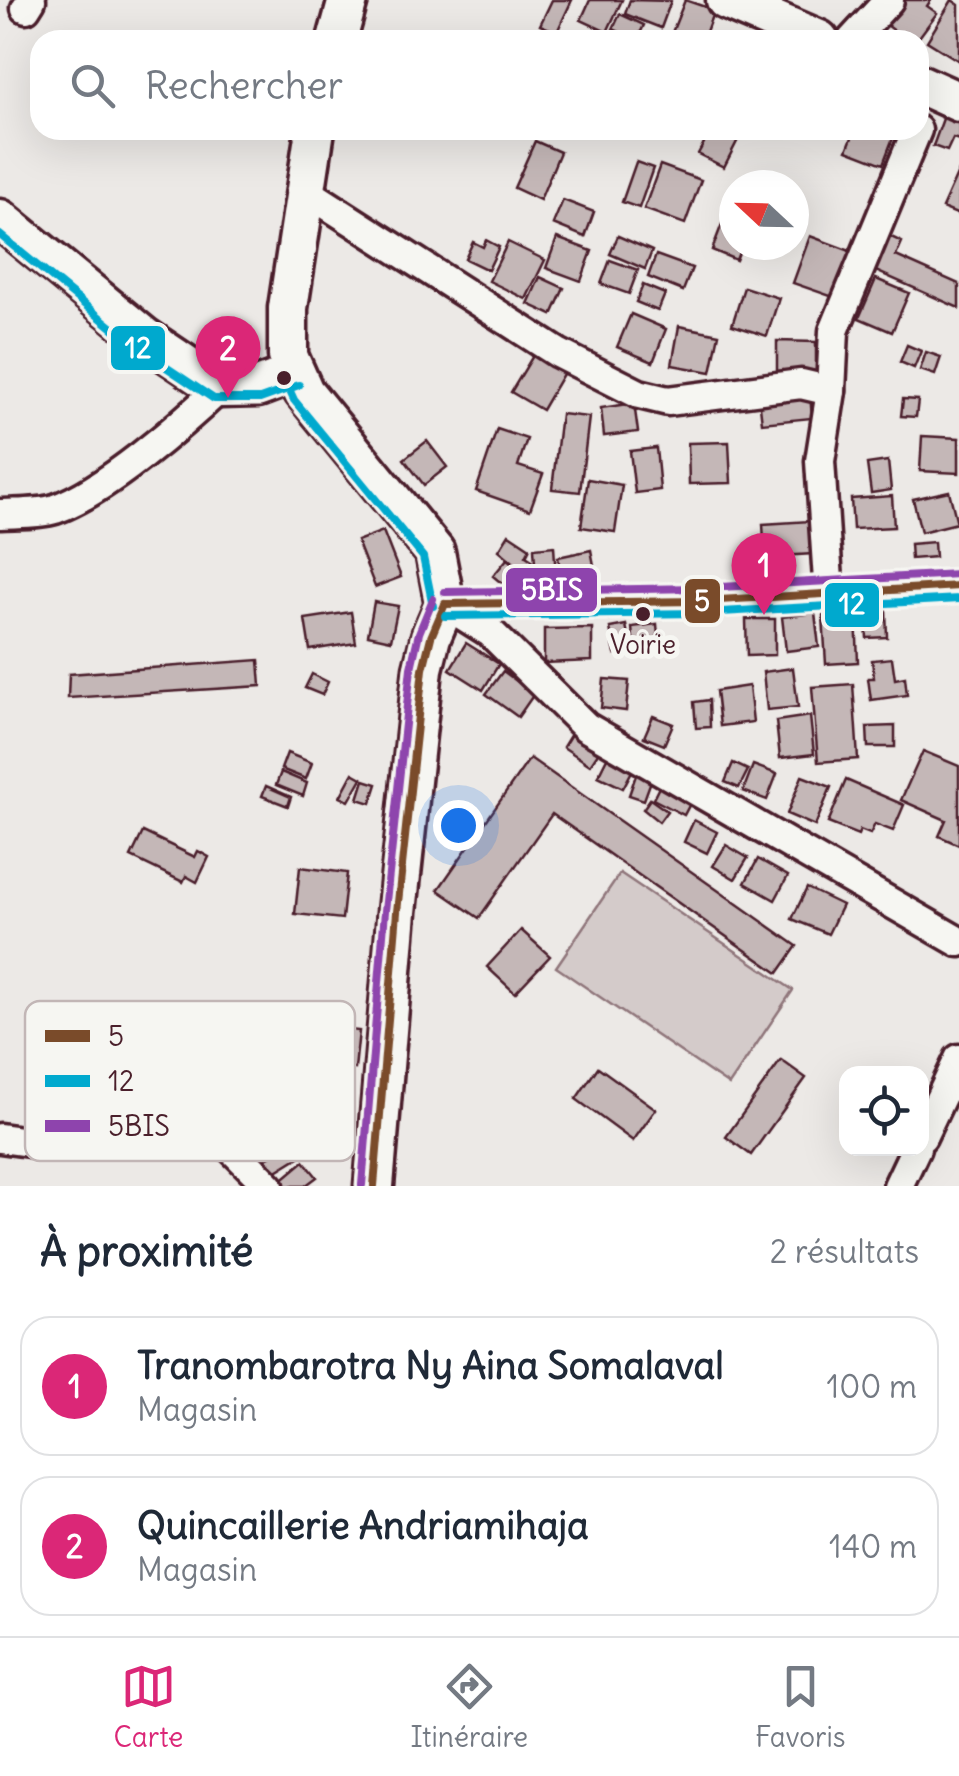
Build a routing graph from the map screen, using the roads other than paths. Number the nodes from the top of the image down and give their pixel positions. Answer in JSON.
{"nodes":[{"id":1,"x":348,"y":0,"type":"edge"},
{"id":2,"x":726,"y":0,"type":"edge"},
{"id":3,"x":890,"y":0,"type":"edge"},
{"id":4,"x":779,"y":10,"type":"edge"},
{"id":5,"x":339,"y":30,"type":"edge"},
{"id":6,"x":806,"y":30,"type":"edge"},
{"id":7,"x":862,"y":30,"type":"edge"},
{"id":8,"x":314,"y":140,"type":"edge"},
{"id":9,"x":915,"y":140,"type":"edge"},
{"id":10,"x":306,"y":191,"type":"junction"},
{"id":11,"x":0,"y":219,"type":"edge"},
{"id":12,"x":295,"y":373,"type":"junction"},
{"id":13,"x":220,"y":388,"type":"junction"},
{"id":14,"x":831,"y":390,"type":"junction"},
{"id":15,"x":0,"y":514,"type":"edge"},
{"id":16,"x":959,"y":586,"type":"edge"},
{"id":17,"x":829,"y":596,"type":"junction"},
{"id":18,"x":445,"y":604,"type":"junction"},
{"id":19,"x":959,"y":942,"type":"edge"},
{"id":20,"x":959,"y":1059,"type":"edge"},
{"id":21,"x":929,"y":1121,"type":"edge"},
{"id":22,"x":0,"y":1138,"type":"edge"},
{"id":23,"x":25,"y":1142,"type":"edge"},
{"id":24,"x":912,"y":1156,"type":"edge"},
{"id":25,"x":244,"y":1161,"type":"edge"},
{"id":26,"x":269,"y":1186,"type":"edge"},
{"id":27,"x":374,"y":1186,"type":"edge"},
{"id":28,"x":898,"y":1186,"type":"edge"}],
"edges":[{"from":1,"to":5,"type":"main road"},
{"from":2,"to":4,"type":"main road"},
{"from":3,"to":7,"type":"street"},
{"from":4,"to":6,"type":"main road"},
{"from":8,"to":10,"type":"main road"},
{"from":9,"to":14,"type":"street"},
{"from":10,"to":12,"type":"main road"},
{"from":10,"to":14,"type":"street"},
{"from":11,"to":13,"type":"main road"},
{"from":12,"to":13,"type":"main road"},
{"from":12,"to":18,"type":"main road"},
{"from":13,"to":15,"type":"street"},
{"from":14,"to":17,"type":"street"},
{"from":16,"to":17,"type":"street"},
{"from":17,"to":18,"type":"street"},
{"from":18,"to":19,"type":"street"},
{"from":18,"to":27,"type":"main road"},
{"from":20,"to":21,"type":"street"},
{"from":22,"to":23,"type":"street"},
{"from":24,"to":28,"type":"street"},
{"from":25,"to":26,"type":"street"}]}
